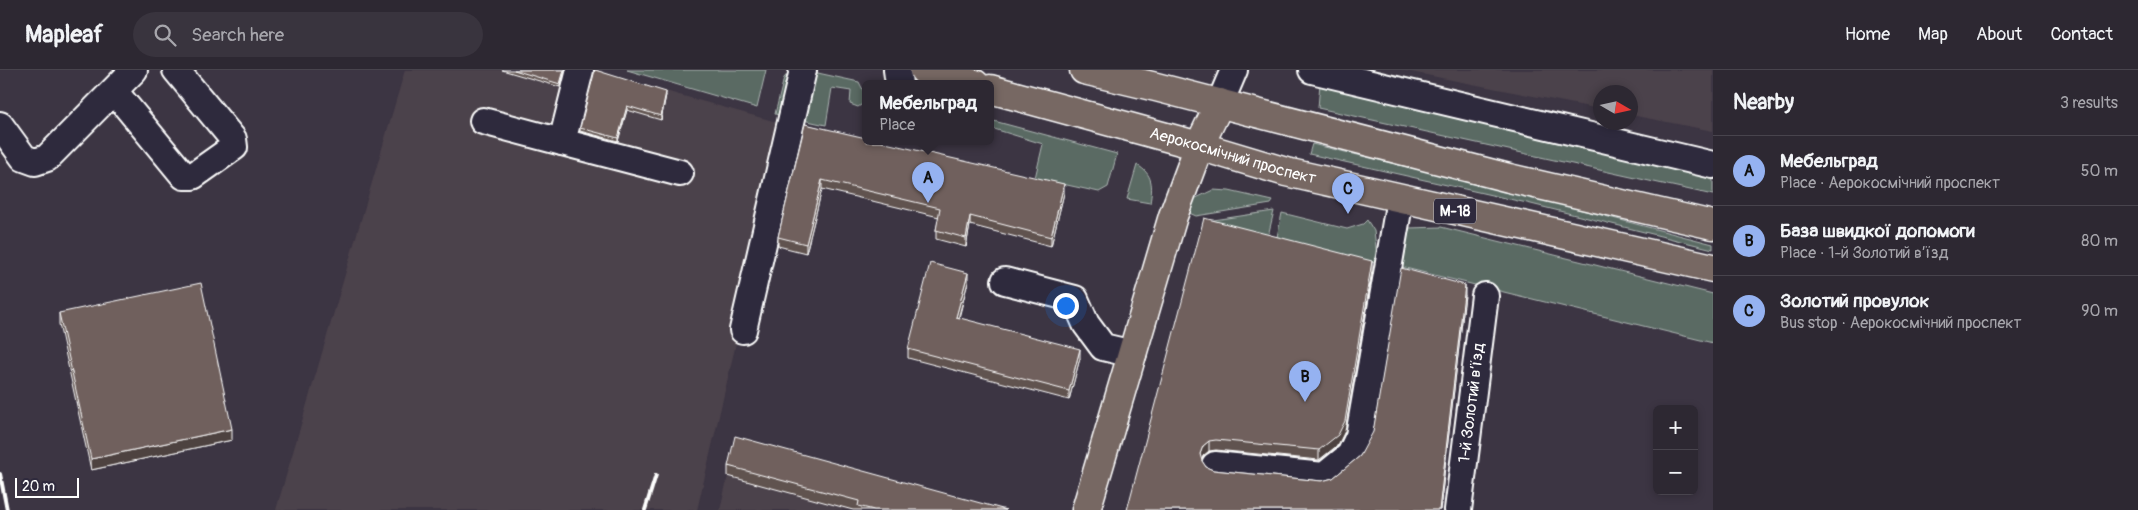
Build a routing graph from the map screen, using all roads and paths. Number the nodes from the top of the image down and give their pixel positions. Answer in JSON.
{"nodes":[{"id":1,"x":134,"y":70,"type":"edge"},
{"id":2,"x":176,"y":70,"type":"edge"},
{"id":3,"x":580,"y":70,"type":"edge"},
{"id":4,"x":803,"y":70,"type":"edge"},
{"id":5,"x":924,"y":70,"type":"edge"},
{"id":6,"x":1084,"y":70,"type":"edge"},
{"id":7,"x":1234,"y":70,"type":"edge"},
{"id":8,"x":1312,"y":70,"type":"edge"},
{"id":9,"x":960,"y":80,"type":"edge"},
{"id":10,"x":994,"y":89,"type":"edge"},
{"id":11,"x":114,"y":91,"type":"junction"},
{"id":12,"x":1220,"y":103,"type":"junction"},
{"id":13,"x":483,"y":121,"type":"dead end"},
{"id":14,"x":0,"y":125,"type":"edge"},
{"id":15,"x":562,"y":142,"type":"junction"},
{"id":16,"x":1199,"y":146,"type":"junction"},
{"id":17,"x":1713,"y":165,"type":"edge"},
{"id":18,"x":680,"y":173,"type":"dead end"},
{"id":19,"x":1400,"y":199,"type":"junction"},
{"id":20,"x":1713,"y":224,"type":"edge"},
{"id":21,"x":1713,"y":268,"type":"edge"},
{"id":22,"x":1005,"y":281,"type":"dead end"},
{"id":23,"x":1485,"y":296,"type":"dead end"},
{"id":24,"x":743,"y":330,"type":"dead end"},
{"id":25,"x":1133,"y":354,"type":"junction"},
{"id":26,"x":1215,"y":465,"type":"dead end"},
{"id":27,"x":1086,"y":510,"type":"edge"},
{"id":28,"x":1458,"y":510,"type":"edge"}],
"edges":[{"from":1,"to":11,"type":"street"},
{"from":2,"to":11,"type":"street"},
{"from":3,"to":15,"type":"street"},
{"from":4,"to":24,"type":"street"},
{"from":5,"to":9,"type":"main road"},
{"from":6,"to":12,"type":"main road"},
{"from":7,"to":12,"type":"street"},
{"from":8,"to":17,"type":"street"},
{"from":10,"to":16,"type":"main road","name":"Аерокосмічний проспект","number":"М-18"},
{"from":11,"to":14,"type":"street"},
{"from":12,"to":16,"type":"main road"},
{"from":12,"to":20,"type":"main road"},
{"from":13,"to":15,"type":"street"},
{"from":15,"to":18,"type":"street"},
{"from":16,"to":19,"type":"main road","name":"Аерокосмічний проспект","number":"М-18"},
{"from":16,"to":25,"type":"main road"},
{"from":19,"to":21,"type":"main road","name":"Аерокосмічний проспект","number":"М-18"},
{"from":19,"to":26,"type":"street"},
{"from":22,"to":25,"type":"street"},
{"from":23,"to":28,"type":"street","name":"1-й Золотий в’їзд"},
{"from":25,"to":27,"type":"main road"}]}
